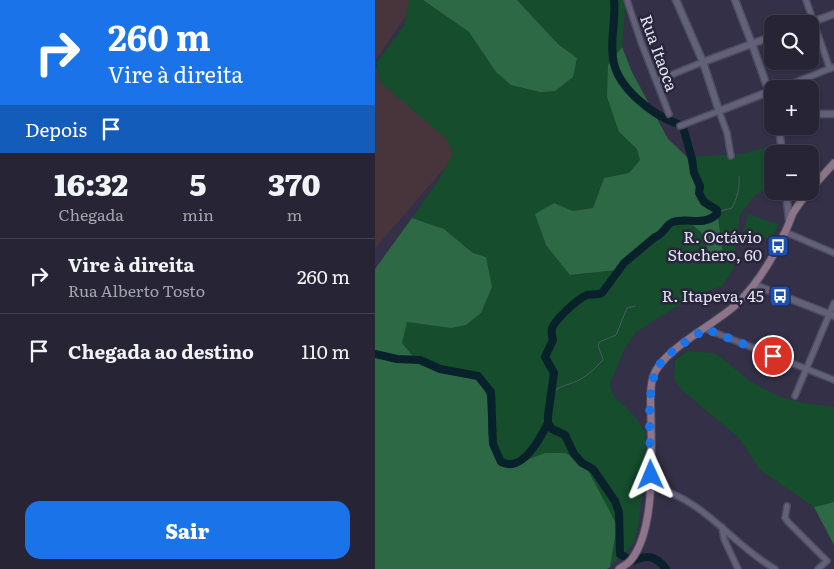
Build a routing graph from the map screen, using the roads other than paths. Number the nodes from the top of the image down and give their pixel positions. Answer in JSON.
{"nodes":[{"id":1,"x":627,"y":0,"type":"edge"},
{"id":2,"x":676,"y":0,"type":"edge"},
{"id":3,"x":735,"y":0,"type":"edge"},
{"id":4,"x":806,"y":0,"type":"edge"},
{"id":5,"x":834,"y":14,"type":"edge"},
{"id":6,"x":812,"y":15,"type":"edge"},
{"id":7,"x":819,"y":19,"type":"edge"},
{"id":8,"x":819,"y":34,"type":"edge"},
{"id":9,"x":764,"y":39,"type":"edge"},
{"id":10,"x":752,"y":44,"type":"junction"},
{"id":11,"x":703,"y":62,"type":"junction"},
{"id":12,"x":832,"y":68,"type":"edge"},
{"id":13,"x":766,"y":80,"type":"edge"},
{"id":14,"x":801,"y":80,"type":"edge"},
{"id":15,"x":656,"y":81,"type":"junction"},
{"id":16,"x":764,"y":94,"type":"edge"},
{"id":17,"x":719,"y":111,"type":"junction"},
{"id":18,"x":669,"y":114,"type":"dead end"},
{"id":19,"x":819,"y":114,"type":"edge"},
{"id":20,"x":834,"y":114,"type":"edge"},
{"id":21,"x":680,"y":126,"type":"dead end"},
{"id":22,"x":731,"y":156,"type":"dead end"},
{"id":23,"x":834,"y":163,"type":"edge"},
{"id":24,"x":830,"y":172,"type":"edge"},
{"id":25,"x":787,"y":200,"type":"edge"},
{"id":26,"x":787,"y":204,"type":"junction"},
{"id":27,"x":799,"y":205,"type":"junction"},
{"id":28,"x":789,"y":220,"type":"junction"},
{"id":29,"x":785,"y":232,"type":"junction"},
{"id":30,"x":834,"y":253,"type":"edge"},
{"id":31,"x":755,"y":285,"type":"junction"},
{"id":32,"x":834,"y":303,"type":"edge"},
{"id":33,"x":832,"y":315,"type":"edge"},
{"id":34,"x":706,"y":329,"type":"junction"},
{"id":35,"x":807,"y":370,"type":"junction"},
{"id":36,"x":834,"y":380,"type":"edge"},
{"id":37,"x":795,"y":396,"type":"dead end"},
{"id":38,"x":651,"y":487,"type":"junction"},
{"id":39,"x":787,"y":506,"type":"dead end"},
{"id":40,"x":722,"y":526,"type":"junction"},
{"id":41,"x":631,"y":561,"type":"junction"},
{"id":42,"x":619,"y":569,"type":"edge"},
{"id":43,"x":628,"y":569,"type":"edge"},
{"id":44,"x":739,"y":569,"type":"edge"},
{"id":45,"x":775,"y":569,"type":"edge"},
{"id":46,"x":818,"y":569,"type":"edge"}],
"edges":[{"from":1,"to":15,"type":"street","name":"Rua Itaoca"},
{"from":2,"to":11,"type":"street"},
{"from":3,"to":10,"type":"street"},
{"from":4,"to":6,"type":"street"},
{"from":5,"to":7,"type":"street"},
{"from":8,"to":12,"type":"street"},
{"from":9,"to":10,"type":"street"},
{"from":10,"to":11,"type":"street"},
{"from":10,"to":13,"type":"street"},
{"from":11,"to":15,"type":"street"},
{"from":11,"to":17,"type":"street"},
{"from":12,"to":14,"type":"street"},
{"from":15,"to":18,"type":"street","name":"Rua Itaoca"},
{"from":16,"to":17,"type":"street"},
{"from":17,"to":21,"type":"street"},
{"from":17,"to":22,"type":"street"},
{"from":19,"to":20,"type":"street"},
{"from":23,"to":24,"type":"main road"},
{"from":24,"to":27,"type":"main road"},
{"from":25,"to":26,"type":"street"},
{"from":26,"to":27,"type":"street"},
{"from":26,"to":28,"type":"street"},
{"from":27,"to":28,"type":"main road"},
{"from":28,"to":29,"type":"main road"},
{"from":29,"to":30,"type":"street"},
{"from":29,"to":31,"type":"main road"},
{"from":31,"to":33,"type":"street"},
{"from":31,"to":34,"type":"main road"},
{"from":32,"to":33,"type":"street"},
{"from":33,"to":35,"type":"street"},
{"from":34,"to":35,"type":"street"},
{"from":34,"to":38,"type":"main road"},
{"from":35,"to":36,"type":"street"},
{"from":35,"to":37,"type":"street"},
{"from":38,"to":40,"type":"street"},
{"from":38,"to":41,"type":"main road"},
{"from":39,"to":46,"type":"street"},
{"from":40,"to":44,"type":"street"},
{"from":40,"to":45,"type":"street"},
{"from":41,"to":42,"type":"main road"},
{"from":41,"to":43,"type":"street"}]}
